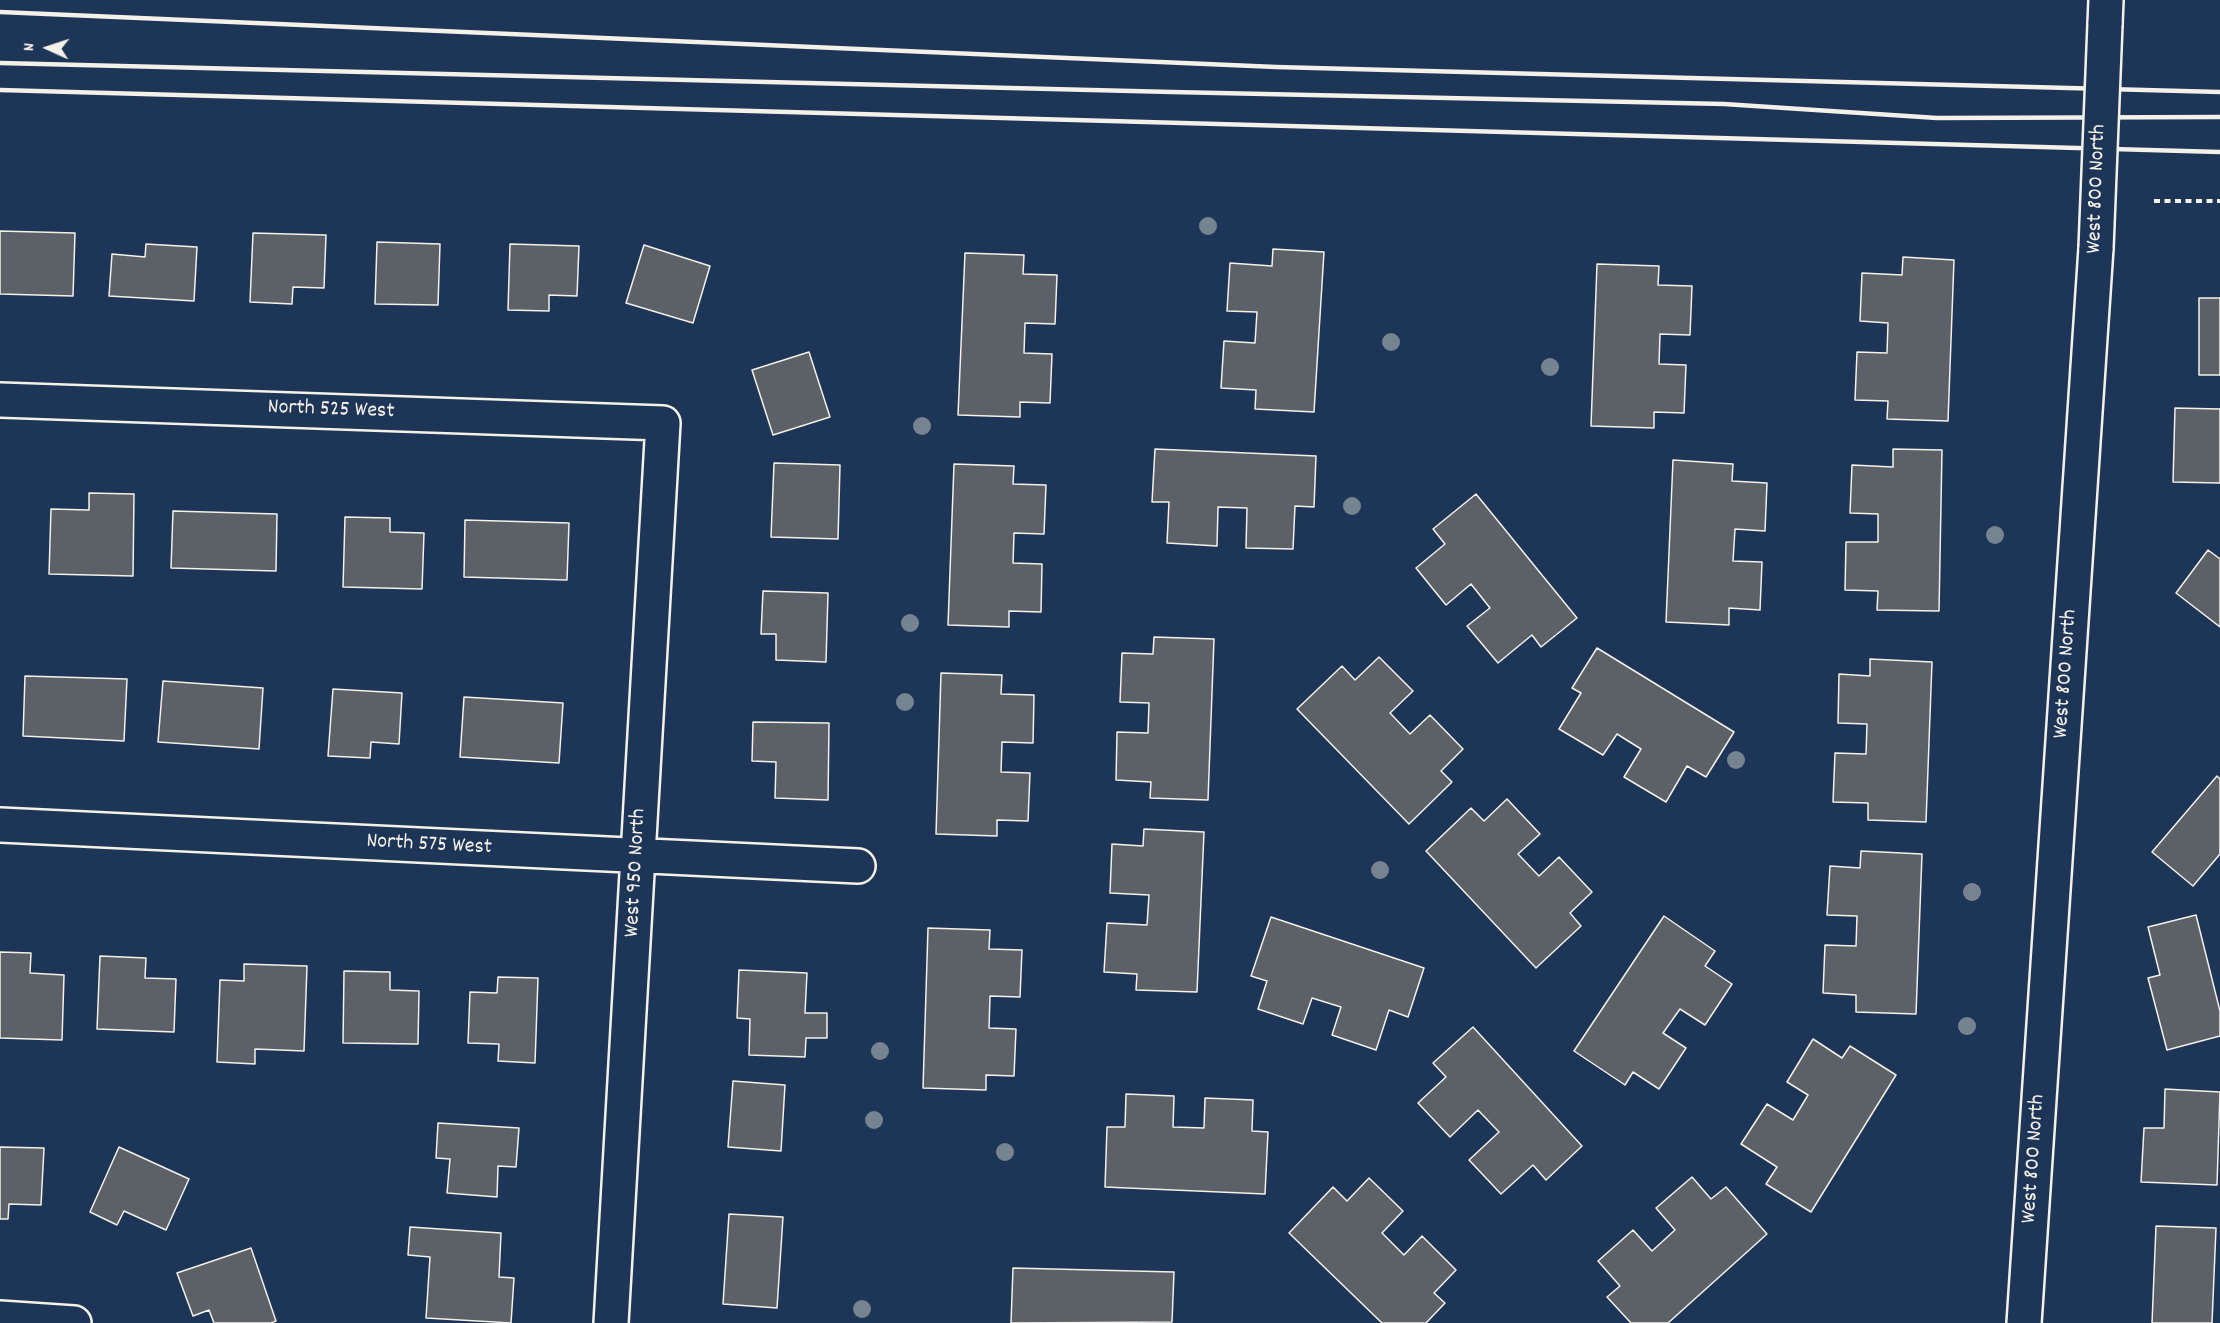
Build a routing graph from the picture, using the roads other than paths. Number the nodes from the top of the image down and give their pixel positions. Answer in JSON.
{"nodes":[{"id":1,"x":2105,"y":12,"type":"edge"},
{"id":2,"x":0,"y":400,"type":"edge"},
{"id":3,"x":663,"y":423,"type":"joint"},
{"id":4,"x":0,"y":825,"type":"edge"},
{"id":5,"x":638,"y":855,"type":"junction"},
{"id":6,"x":858,"y":866,"type":"dead end"},
{"id":7,"x":0,"y":1318,"type":"edge"},
{"id":8,"x":74,"y":1322,"type":"edge"},
{"id":9,"x":611,"y":1323,"type":"edge"},
{"id":10,"x":2024,"y":1323,"type":"edge"}],
"edges":[{"from":1,"to":10,"type":"street","name":"West 800 North","bridge":true},
{"from":2,"to":3,"type":"street","name":"North 525 West"},
{"from":3,"to":5,"type":"street","name":"West 950 North"},
{"from":4,"to":5,"type":"street","name":"North 575 West"},
{"from":5,"to":6,"type":"street","name":"North 575 West"},
{"from":5,"to":9,"type":"street","name":"West 950 North"},
{"from":7,"to":8,"type":"street"}]}
